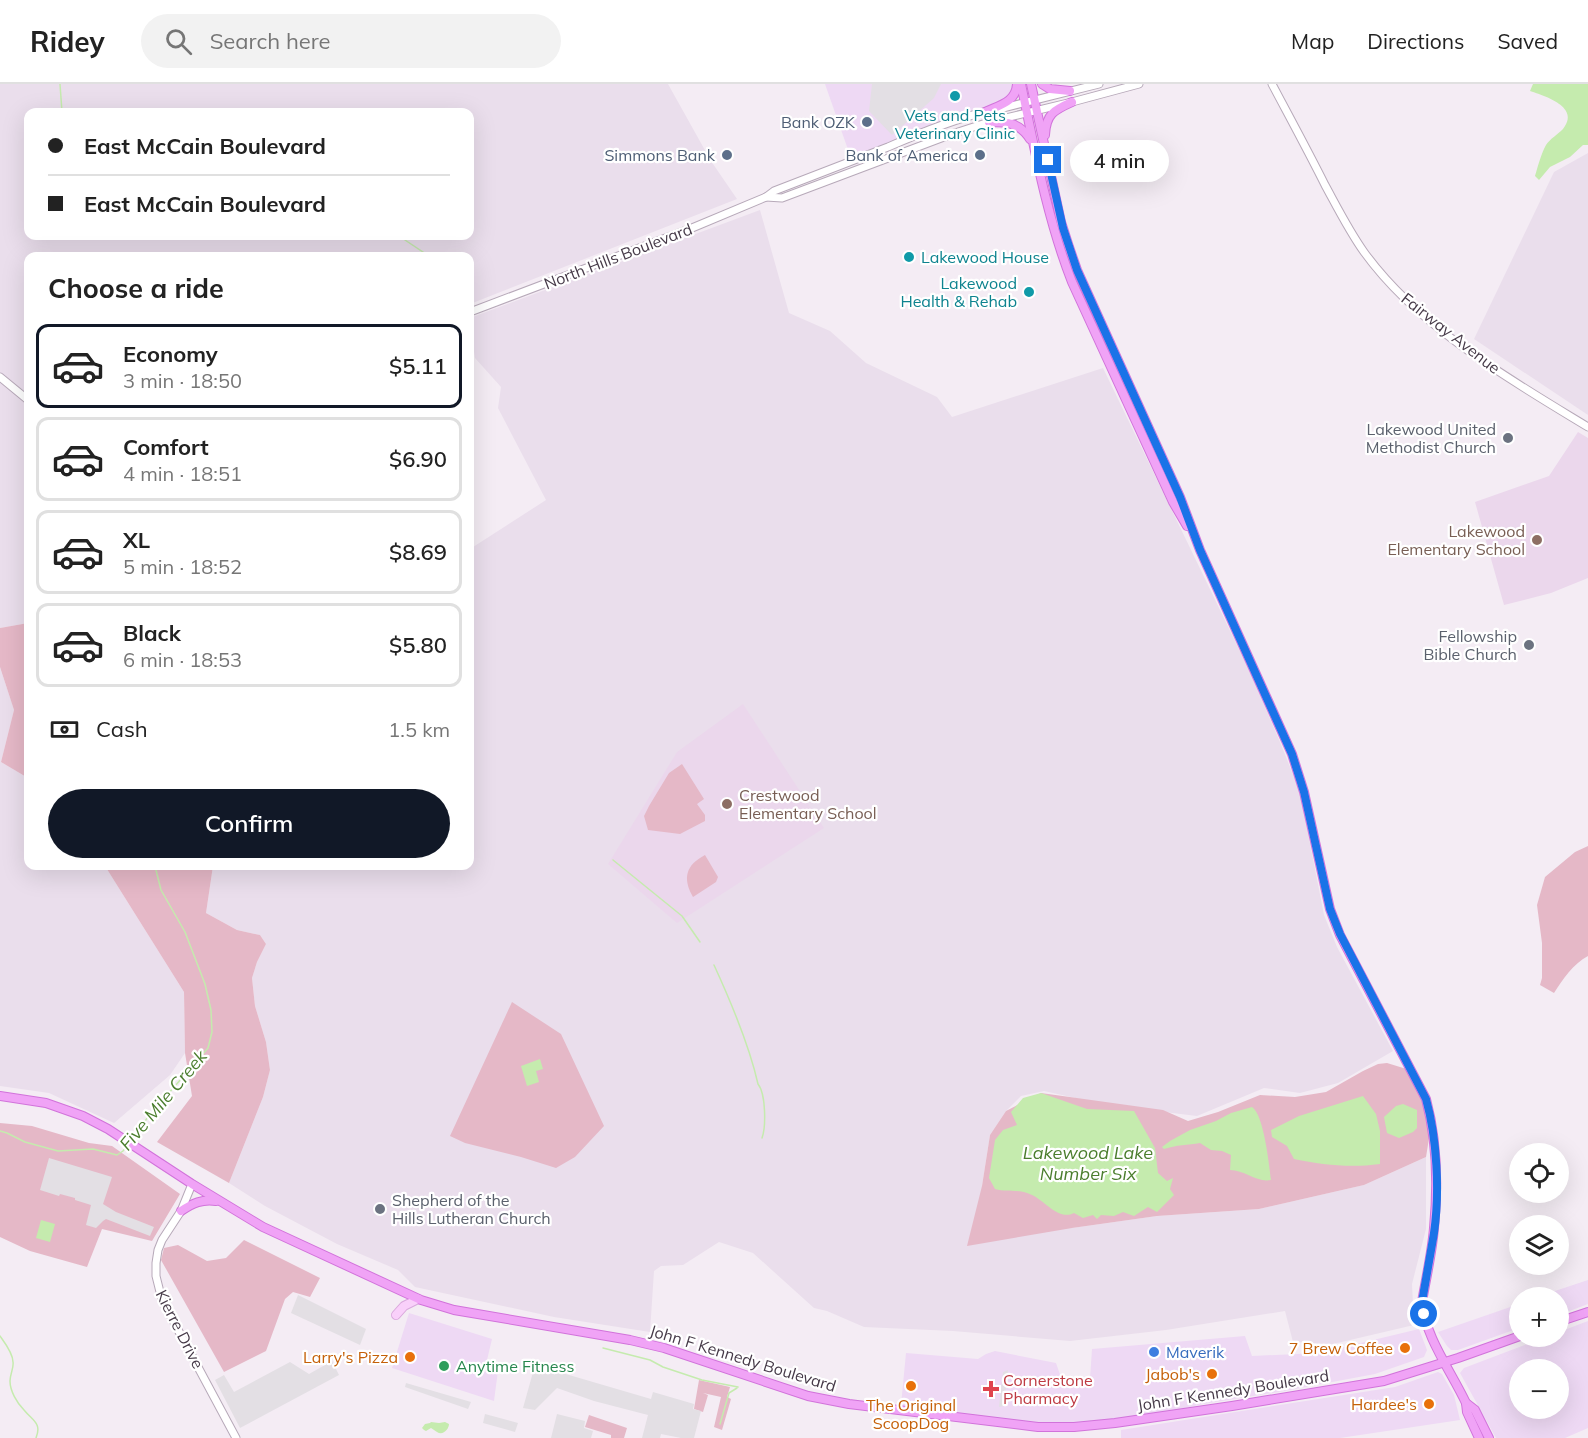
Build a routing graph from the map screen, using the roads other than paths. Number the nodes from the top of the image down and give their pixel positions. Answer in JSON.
{"nodes":[{"id":1,"x":1019,"y":84,"type":"edge"},
{"id":2,"x":1032,"y":84,"type":"edge"},
{"id":3,"x":1042,"y":84,"type":"edge"},
{"id":4,"x":1099,"y":84,"type":"edge"},
{"id":5,"x":1140,"y":84,"type":"edge"},
{"id":6,"x":1272,"y":84,"type":"edge"},
{"id":7,"x":1070,"y":91,"type":"junction"},
{"id":8,"x":1072,"y":102,"type":"junction"},
{"id":9,"x":1025,"y":103,"type":"junction"},
{"id":10,"x":1036,"y":105,"type":"junction"},
{"id":11,"x":985,"y":112,"type":"junction"},
{"id":12,"x":1027,"y":112,"type":"junction"},
{"id":13,"x":989,"y":122,"type":"junction"},
{"id":14,"x":1032,"y":144,"type":"junction"},
{"id":15,"x":1045,"y":145,"type":"junction"},
{"id":16,"x":766,"y":197,"type":"junction"},
{"id":17,"x":474,"y":310,"type":"edge"},
{"id":18,"x":0,"y":377,"type":"edge"},
{"id":19,"x":24,"y":397,"type":"edge"},
{"id":20,"x":1588,"y":427,"type":"edge"},
{"id":21,"x":1200,"y":550,"type":"junction"},
{"id":22,"x":0,"y":1096,"type":"edge"},
{"id":23,"x":192,"y":1184,"type":"junction"},
{"id":24,"x":222,"y":1202,"type":"junction"},
{"id":25,"x":180,"y":1211,"type":"junction"},
{"id":26,"x":418,"y":1299,"type":"junction"},
{"id":27,"x":1588,"y":1312,"type":"edge"},
{"id":28,"x":396,"y":1315,"type":"dead end"},
{"id":29,"x":1569,"y":1318,"type":"edge"},
{"id":30,"x":1509,"y":1340,"type":"edge"},
{"id":31,"x":1445,"y":1362,"type":"junction"},
{"id":32,"x":1466,"y":1403,"type":"junction"},
{"id":33,"x":236,"y":1438,"type":"edge"},
{"id":34,"x":1479,"y":1438,"type":"edge"},
{"id":35,"x":1489,"y":1438,"type":"edge"}],
"edges":[{"from":1,"to":9,"type":"main road"},
{"from":1,"to":11,"type":"main road"},
{"from":2,"to":10,"type":"main road"},
{"from":3,"to":7,"type":"main road"},
{"from":4,"to":7,"type":"street","name":"North Hills Boulevard"},
{"from":5,"to":8,"type":"street","name":"North Hills Boulevard"},
{"from":6,"to":20,"type":"street","name":"Fairway Avenue"},
{"from":7,"to":10,"type":"street","name":"North Hills Boulevard"},
{"from":8,"to":10,"type":"street","name":"North Hills Boulevard"},
{"from":8,"to":15,"type":"main road"},
{"from":9,"to":10,"type":"street","name":"North Hills Boulevard"},
{"from":9,"to":11,"type":"street","name":"North Hills Boulevard"},
{"from":9,"to":12,"type":"main road"},
{"from":10,"to":12,"type":"street","name":"North Hills Boulevard"},
{"from":10,"to":15,"type":"main road"},
{"from":11,"to":16,"type":"street","name":"North Hills Boulevard"},
{"from":12,"to":13,"type":"street","name":"North Hills Boulevard"},
{"from":12,"to":14,"type":"main road"},
{"from":13,"to":14,"type":"main road"},
{"from":13,"to":16,"type":"street","name":"North Hills Boulevard"},
{"from":14,"to":21,"type":"main road"},
{"from":15,"to":21,"type":"main road"},
{"from":16,"to":17,"type":"street","name":"North Hills Boulevard"},
{"from":18,"to":19,"type":"street"},
{"from":21,"to":31,"type":"main road"},
{"from":22,"to":23,"type":"main road","name":"John F Kennedy Boulevard"},
{"from":23,"to":24,"type":"main road","name":"John F Kennedy Boulevard"},
{"from":23,"to":25,"type":"street","name":"Kierre Drive"},
{"from":24,"to":25,"type":"main road"},
{"from":24,"to":26,"type":"main road","name":"John F Kennedy Boulevard"},
{"from":25,"to":33,"type":"street","name":"Kierre Drive"},
{"from":26,"to":28,"type":"main road"},
{"from":26,"to":31,"type":"main road","name":"John F Kennedy Boulevard"},
{"from":27,"to":29,"type":"main road"},
{"from":30,"to":31,"type":"main road","name":"John F Kennedy Boulevard"},
{"from":31,"to":32,"type":"main road"},
{"from":32,"to":34,"type":"main road"},
{"from":32,"to":35,"type":"main road"}]}
